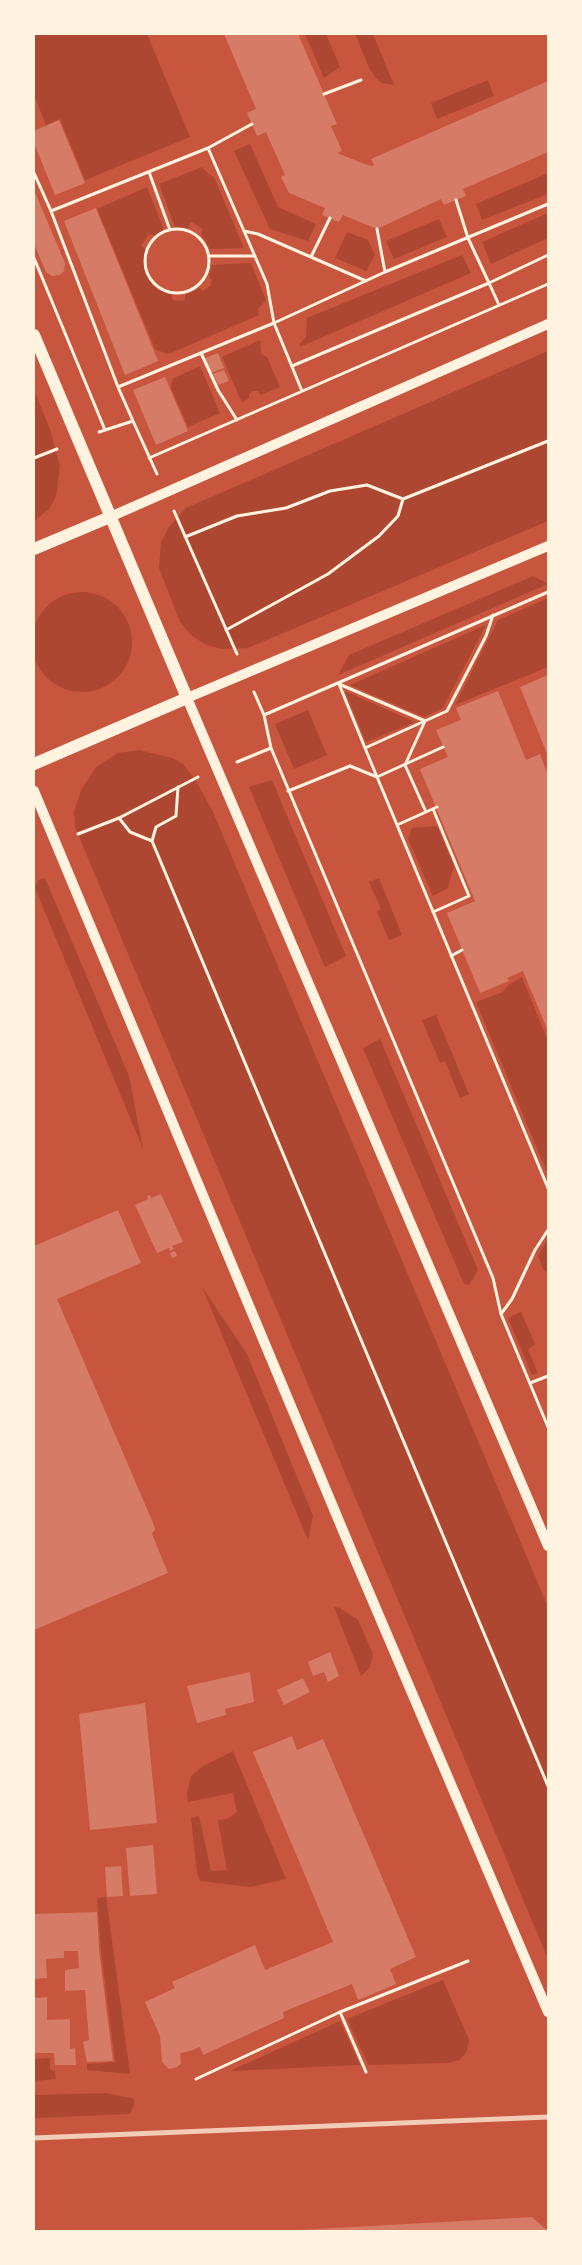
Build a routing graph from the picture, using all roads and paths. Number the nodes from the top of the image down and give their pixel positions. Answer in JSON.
{"nodes":[{"id":1,"x":361,"y":80,"type":"dead end"},
{"id":2,"x":324,"y":94,"type":"dead end"},
{"id":3,"x":252,"y":124,"type":"dead end"},
{"id":4,"x":208,"y":148,"type":"junction"},
{"id":5,"x":34,"y":172,"type":"edge"},
{"id":6,"x":148,"y":172,"type":"junction"},
{"id":7,"x":456,"y":200,"type":"dead end"},
{"id":8,"x":548,"y":204,"type":"edge"},
{"id":9,"x":51,"y":211,"type":"junction"},
{"id":10,"x":330,"y":218,"type":"dead end"},
{"id":11,"x":377,"y":229,"type":"dead end"},
{"id":12,"x":170,"y":230,"type":"junction"},
{"id":13,"x":244,"y":231,"type":"junction"},
{"id":14,"x":468,"y":238,"type":"junction"},
{"id":15,"x":209,"y":256,"type":"junction"},
{"id":16,"x":255,"y":256,"type":"junction"},
{"id":17,"x":548,"y":256,"type":"edge"},
{"id":18,"x":311,"y":257,"type":"junction"},
{"id":19,"x":34,"y":258,"type":"edge"},
{"id":20,"x":385,"y":272,"type":"junction"},
{"id":21,"x":367,"y":281,"type":"junction"},
{"id":22,"x":489,"y":283,"type":"junction"},
{"id":23,"x":548,"y":284,"type":"edge"},
{"id":24,"x":499,"y":305,"type":"junction"},
{"id":25,"x":274,"y":323,"type":"junction"},
{"id":26,"x":548,"y":324,"type":"edge"},
{"id":27,"x":34,"y":335,"type":"edge"},
{"id":28,"x":201,"y":353,"type":"junction"},
{"id":29,"x":292,"y":366,"type":"junction"},
{"id":30,"x":118,"y":387,"type":"junction"},
{"id":31,"x":302,"y":391,"type":"junction"},
{"id":32,"x":237,"y":420,"type":"junction"},
{"id":33,"x":133,"y":421,"type":"junction"},
{"id":34,"x":106,"y":430,"type":"junction"},
{"id":35,"x":78,"y":440,"type":"junction"},
{"id":36,"x":548,"y":441,"type":"edge"},
{"id":37,"x":34,"y":458,"type":"edge"},
{"id":38,"x":149,"y":458,"type":"junction"},
{"id":39,"x":166,"y":493,"type":"junction"},
{"id":40,"x":403,"y":499,"type":"junction"},
{"id":41,"x":110,"y":516,"type":"junction"},
{"id":42,"x":185,"y":537,"type":"junction"},
{"id":43,"x":548,"y":546,"type":"edge"},
{"id":44,"x":34,"y":549,"type":"edge"},
{"id":45,"x":548,"y":592,"type":"edge"},
{"id":46,"x":493,"y":616,"type":"junction"},
{"id":47,"x":226,"y":630,"type":"junction"},
{"id":48,"x":246,"y":673,"type":"junction"},
{"id":49,"x":339,"y":684,"type":"junction"},
{"id":50,"x":188,"y":698,"type":"junction"},
{"id":51,"x":264,"y":716,"type":"junction"},
{"id":52,"x":425,"y":721,"type":"junction"},
{"id":53,"x":444,"y":747,"type":"dead end"},
{"id":54,"x":271,"y":748,"type":"junction"},
{"id":55,"x":365,"y":748,"type":"junction"},
{"id":56,"x":34,"y":764,"type":"edge"},
{"id":57,"x":405,"y":765,"type":"junction"},
{"id":58,"x":218,"y":770,"type":"junction"},
{"id":59,"x":377,"y":777,"type":"junction"},
{"id":60,"x":178,"y":787,"type":"junction"},
{"id":61,"x":34,"y":791,"type":"edge"},
{"id":62,"x":288,"y":791,"type":"junction"},
{"id":63,"x":426,"y":812,"type":"junction"},
{"id":64,"x":119,"y":818,"type":"junction"},
{"id":65,"x":397,"y":825,"type":"junction"},
{"id":66,"x":78,"y":834,"type":"dead end"},
{"id":67,"x":152,"y":841,"type":"junction"},
{"id":68,"x":432,"y":912,"type":"junction"},
{"id":69,"x":462,"y":950,"type":"dead end"},
{"id":70,"x":451,"y":956,"type":"junction"},
{"id":71,"x":548,"y":1188,"type":"edge"},
{"id":72,"x":548,"y":1230,"type":"edge"},
{"id":73,"x":501,"y":1314,"type":"junction"},
{"id":74,"x":548,"y":1376,"type":"edge"},
{"id":75,"x":530,"y":1383,"type":"junction"},
{"id":76,"x":548,"y":1427,"type":"edge"},
{"id":77,"x":548,"y":1546,"type":"edge"},
{"id":78,"x":548,"y":1786,"type":"edge"},
{"id":79,"x":468,"y":1961,"type":"dead end"},
{"id":80,"x":340,"y":2012,"type":"junction"},
{"id":81,"x":548,"y":2012,"type":"edge"},
{"id":82,"x":366,"y":2072,"type":"dead end"},
{"id":83,"x":196,"y":2079,"type":"dead end"},
{"id":84,"x":548,"y":2116,"type":"edge"},
{"id":85,"x":34,"y":2138,"type":"edge"}],
"edges":[{"from":1,"to":2,"type":"path"},
{"from":3,"to":4,"type":"path"},
{"from":4,"to":6,"type":"path"},
{"from":4,"to":13,"type":"path"},
{"from":5,"to":9,"type":"path"},
{"from":6,"to":9,"type":"path"},
{"from":6,"to":12,"type":"path"},
{"from":7,"to":14,"type":"path"},
{"from":8,"to":14,"type":"path"},
{"from":9,"to":30,"type":"path"},
{"from":10,"to":18,"type":"path"},
{"from":11,"to":20,"type":"path"},
{"from":12,"to":15,"type":"path"},
{"from":12,"to":15,"type":"path"},
{"from":13,"to":16,"type":"path"},
{"from":13,"to":18,"type":"path"},
{"from":14,"to":20,"type":"path"},
{"from":14,"to":22,"type":"path"},
{"from":15,"to":16,"type":"path"},
{"from":16,"to":25,"type":"path"},
{"from":17,"to":22,"type":"path"},
{"from":18,"to":21,"type":"path"},
{"from":19,"to":34,"type":"path"},
{"from":20,"to":21,"type":"path"},
{"from":21,"to":25,"type":"path"},
{"from":22,"to":24,"type":"path"},
{"from":22,"to":29,"type":"path"},
{"from":23,"to":24,"type":"path"},
{"from":24,"to":31,"type":"path"},
{"from":25,"to":28,"type":"path"},
{"from":25,"to":29,"type":"path"},
{"from":26,"to":39,"type":"main road"},
{"from":27,"to":35,"type":"main road"},
{"from":28,"to":30,"type":"path"},
{"from":28,"to":32,"type":"path"},
{"from":29,"to":31,"type":"path"},
{"from":30,"to":33,"type":"path"},
{"from":31,"to":32,"type":"path"},
{"from":32,"to":38,"type":"path"},
{"from":33,"to":34,"type":"path"},
{"from":33,"to":38,"type":"path"},
{"from":34,"to":35,"type":"path"},
{"from":35,"to":37,"type":"path"},
{"from":35,"to":41,"type":"main road"},
{"from":36,"to":40,"type":"path"},
{"from":38,"to":39,"type":"path"},
{"from":39,"to":41,"type":"main road"},
{"from":39,"to":42,"type":"path"},
{"from":40,"to":42,"type":"path"},
{"from":40,"to":47,"type":"path"},
{"from":41,"to":44,"type":"main road"},
{"from":41,"to":50,"type":"main road"},
{"from":42,"to":47,"type":"path"},
{"from":43,"to":48,"type":"main road"},
{"from":45,"to":46,"type":"path"},
{"from":46,"to":49,"type":"path"},
{"from":46,"to":52,"type":"path"},
{"from":47,"to":48,"type":"path"},
{"from":48,"to":50,"type":"main road"},
{"from":48,"to":51,"type":"path"},
{"from":49,"to":51,"type":"path"},
{"from":49,"to":52,"type":"path"},
{"from":49,"to":55,"type":"path"},
{"from":50,"to":56,"type":"main road"},
{"from":50,"to":58,"type":"main road"},
{"from":51,"to":54,"type":"path"},
{"from":52,"to":55,"type":"path"},
{"from":52,"to":57,"type":"path"},
{"from":53,"to":57,"type":"path"},
{"from":54,"to":58,"type":"path"},
{"from":54,"to":62,"type":"path"},
{"from":55,"to":59,"type":"path"},
{"from":57,"to":59,"type":"path"},
{"from":57,"to":63,"type":"path"},
{"from":58,"to":60,"type":"path"},
{"from":58,"to":77,"type":"main road"},
{"from":59,"to":62,"type":"path"},
{"from":59,"to":65,"type":"path"},
{"from":60,"to":64,"type":"path"},
{"from":60,"to":67,"type":"path"},
{"from":61,"to":81,"type":"main road"},
{"from":62,"to":73,"type":"path"},
{"from":63,"to":65,"type":"path"},
{"from":63,"to":68,"type":"path"},
{"from":64,"to":66,"type":"path"},
{"from":64,"to":67,"type":"path"},
{"from":65,"to":68,"type":"path"},
{"from":67,"to":78,"type":"path"},
{"from":68,"to":70,"type":"path"},
{"from":69,"to":70,"type":"path"},
{"from":70,"to":71,"type":"path"},
{"from":72,"to":73,"type":"path"},
{"from":73,"to":75,"type":"path"},
{"from":74,"to":75,"type":"path"},
{"from":75,"to":76,"type":"path"},
{"from":79,"to":80,"type":"path"},
{"from":80,"to":82,"type":"path"},
{"from":80,"to":83,"type":"path"},
{"from":84,"to":85,"type":"street"}]}
